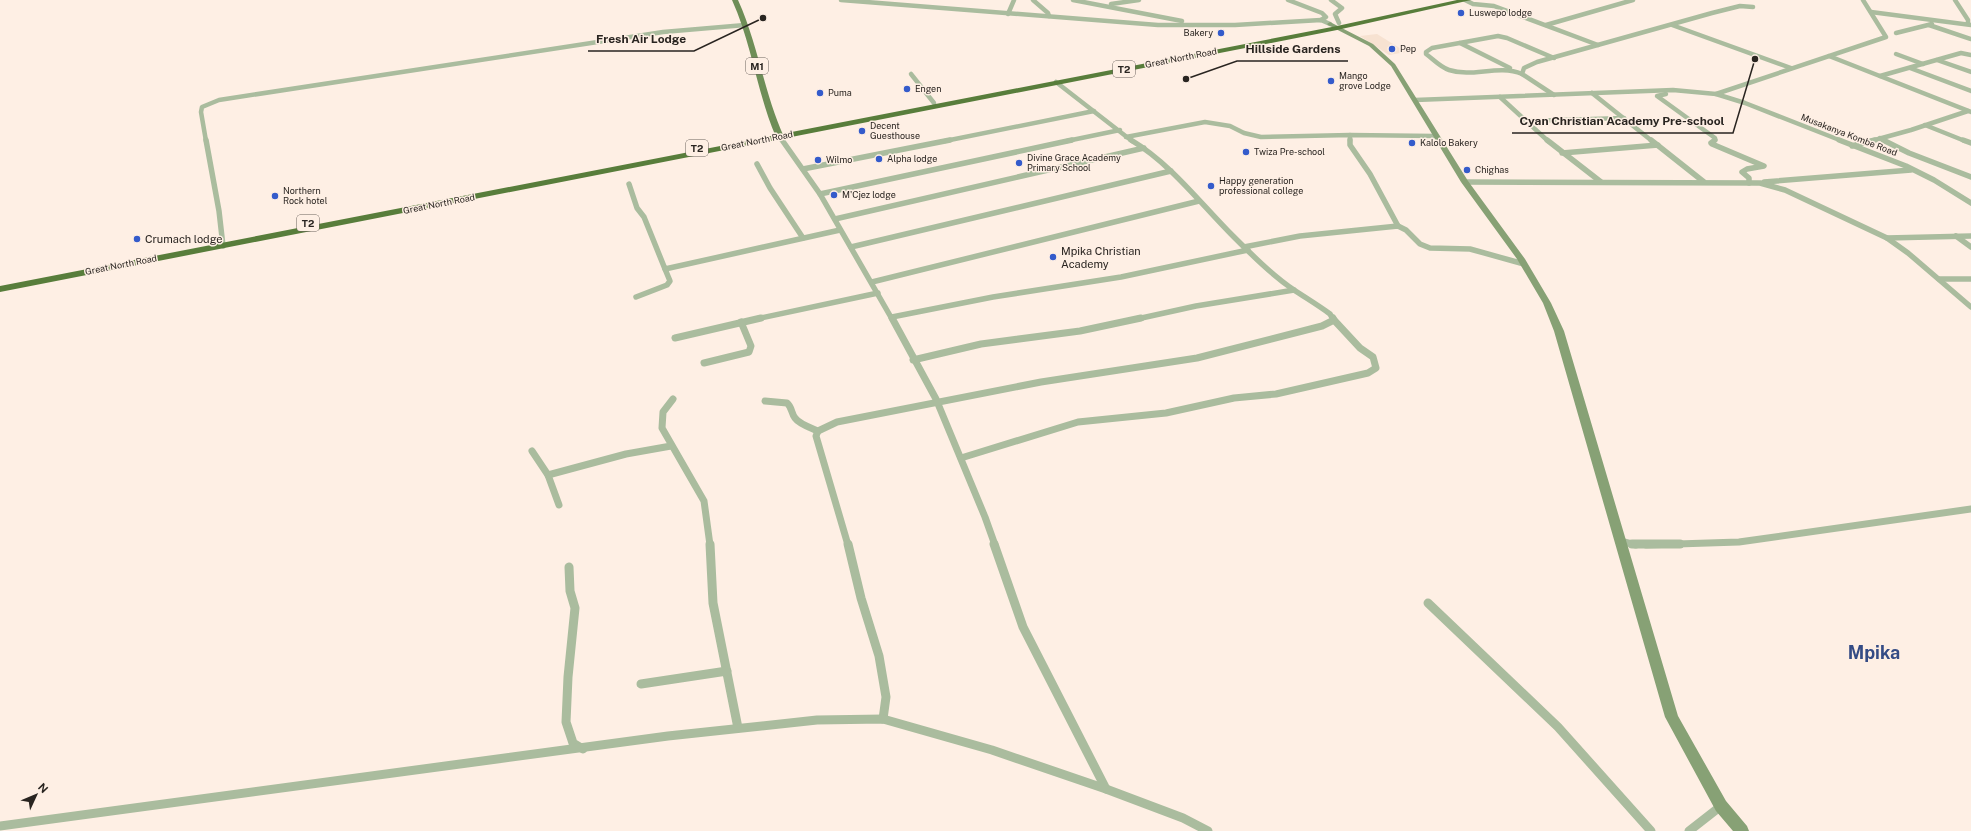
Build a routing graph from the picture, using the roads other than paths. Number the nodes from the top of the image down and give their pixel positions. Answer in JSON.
{"nodes":[{"id":1,"x":735,"y":0,"type":"edge"},
{"id":2,"x":841,"y":0,"type":"edge"},
{"id":3,"x":895,"y":0,"type":"edge"},
{"id":4,"x":1014,"y":0,"type":"edge"},
{"id":5,"x":1033,"y":0,"type":"edge"},
{"id":6,"x":1073,"y":0,"type":"edge"},
{"id":7,"x":1139,"y":0,"type":"edge"},
{"id":8,"x":1288,"y":0,"type":"edge"},
{"id":9,"x":1331,"y":0,"type":"edge"},
{"id":10,"x":1454,"y":0,"type":"edge"},
{"id":11,"x":1491,"y":0,"type":"edge"},
{"id":12,"x":1633,"y":0,"type":"edge"},
{"id":13,"x":1863,"y":0,"type":"edge"},
{"id":14,"x":1955,"y":0,"type":"edge"},
{"id":15,"x":1096,"y":1,"type":"edge"},
{"id":16,"x":1468,"y":2,"type":"edge"},
{"id":17,"x":890,"y":4,"type":"junction"},
{"id":18,"x":1103,"y":5,"type":"junction"},
{"id":19,"x":1753,"y":7,"type":"dead end"},
{"id":20,"x":1871,"y":12,"type":"junction"},
{"id":21,"x":1008,"y":14,"type":"junction"},
{"id":22,"x":1049,"y":16,"type":"junction"},
{"id":23,"x":1934,"y":20,"type":"junction"},
{"id":24,"x":1332,"y":24,"type":"junction"},
{"id":25,"x":1969,"y":24,"type":"edge"},
{"id":26,"x":746,"y":25,"type":"junction"},
{"id":27,"x":1196,"y":25,"type":"junction"},
{"id":28,"x":1546,"y":25,"type":"junction"},
{"id":29,"x":1672,"y":25,"type":"junction"},
{"id":30,"x":1929,"y":25,"type":"junction"},
{"id":31,"x":1896,"y":33,"type":"dead end"},
{"id":32,"x":1971,"y":39,"type":"edge"},
{"id":33,"x":1460,"y":43,"type":"junction"},
{"id":34,"x":1598,"y":45,"type":"junction"},
{"id":35,"x":1896,"y":54,"type":"dead end"},
{"id":36,"x":1971,"y":55,"type":"edge"},
{"id":37,"x":1829,"y":56,"type":"junction"},
{"id":38,"x":1554,"y":58,"type":"junction"},
{"id":39,"x":1937,"y":60,"type":"junction"},
{"id":40,"x":1923,"y":64,"type":"junction"},
{"id":41,"x":1512,"y":68,"type":"junction"},
{"id":42,"x":1791,"y":68,"type":"junction"},
{"id":43,"x":1910,"y":68,"type":"junction"},
{"id":44,"x":1971,"y":72,"type":"edge"},
{"id":45,"x":911,"y":74,"type":"dead end"},
{"id":46,"x":1522,"y":74,"type":"junction"},
{"id":47,"x":1880,"y":76,"type":"junction"},
{"id":48,"x":1056,"y":82,"type":"junction"},
{"id":49,"x":1673,"y":90,"type":"junction"},
{"id":50,"x":1971,"y":91,"type":"edge"},
{"id":51,"x":1592,"y":93,"type":"junction"},
{"id":52,"x":1716,"y":94,"type":"junction"},
{"id":53,"x":1554,"y":95,"type":"junction"},
{"id":54,"x":1500,"y":97,"type":"junction"},
{"id":55,"x":1415,"y":100,"type":"junction"},
{"id":56,"x":934,"y":103,"type":"junction"},
{"id":57,"x":1094,"y":111,"type":"junction"},
{"id":58,"x":1970,"y":112,"type":"edge"},
{"id":59,"x":1624,"y":118,"type":"junction"},
{"id":60,"x":1526,"y":121,"type":"junction"},
{"id":61,"x":1925,"y":125,"type":"junction"},
{"id":62,"x":1120,"y":130,"type":"junction"},
{"id":63,"x":779,"y":135,"type":"junction"},
{"id":64,"x":1350,"y":135,"type":"junction"},
{"id":65,"x":1126,"y":136,"type":"junction"},
{"id":66,"x":1436,"y":136,"type":"junction"},
{"id":67,"x":1880,"y":138,"type":"junction"},
{"id":68,"x":1971,"y":143,"type":"edge"},
{"id":69,"x":1658,"y":145,"type":"junction"},
{"id":70,"x":1852,"y":146,"type":"junction"},
{"id":71,"x":1144,"y":148,"type":"junction"},
{"id":72,"x":1562,"y":153,"type":"junction"},
{"id":73,"x":757,"y":164,"type":"dead end"},
{"id":74,"x":803,"y":169,"type":"junction"},
{"id":75,"x":1911,"y":170,"type":"junction"},
{"id":76,"x":1171,"y":171,"type":"junction"},
{"id":77,"x":1971,"y":177,"type":"edge"},
{"id":78,"x":1465,"y":182,"type":"junction"},
{"id":79,"x":1601,"y":182,"type":"junction"},
{"id":80,"x":1704,"y":182,"type":"junction"},
{"id":81,"x":1749,"y":183,"type":"junction"},
{"id":82,"x":1760,"y":183,"type":"junction"},
{"id":83,"x":629,"y":184,"type":"dead end"},
{"id":84,"x":820,"y":194,"type":"junction"},
{"id":85,"x":1199,"y":201,"type":"junction"},
{"id":86,"x":1971,"y":203,"type":"edge"},
{"id":87,"x":835,"y":219,"type":"junction"},
{"id":88,"x":1398,"y":226,"type":"junction"},
{"id":89,"x":840,"y":230,"type":"junction"},
{"id":90,"x":1956,"y":236,"type":"junction"},
{"id":91,"x":1971,"y":236,"type":"edge"},
{"id":92,"x":803,"y":238,"type":"junction"},
{"id":93,"x":1887,"y":238,"type":"junction"},
{"id":94,"x":223,"y":243,"type":"junction"},
{"id":95,"x":851,"y":247,"type":"junction"},
{"id":96,"x":1246,"y":248,"type":"junction"},
{"id":97,"x":1971,"y":248,"type":"edge"},
{"id":98,"x":1524,"y":264,"type":"junction"},
{"id":99,"x":100,"y":267,"type":"junction"},
{"id":100,"x":665,"y":269,"type":"junction"},
{"id":101,"x":1939,"y":279,"type":"junction"},
{"id":102,"x":1971,"y":279,"type":"edge"},
{"id":103,"x":872,"y":282,"type":"junction"},
{"id":104,"x":0,"y":283,"type":"edge"},
{"id":105,"x":0,"y":289,"type":"edge"},
{"id":106,"x":1294,"y":290,"type":"junction"},
{"id":107,"x":878,"y":293,"type":"junction"},
{"id":108,"x":636,"y":297,"type":"dead end"},
{"id":109,"x":1971,"y":307,"type":"edge"},
{"id":110,"x":892,"y":317,"type":"junction"},
{"id":111,"x":1334,"y":320,"type":"junction"},
{"id":112,"x":741,"y":322,"type":"junction"},
{"id":113,"x":675,"y":338,"type":"dead end"},
{"id":114,"x":914,"y":360,"type":"junction"},
{"id":115,"x":704,"y":363,"type":"dead end"},
{"id":116,"x":673,"y":399,"type":"dead end"},
{"id":117,"x":765,"y":401,"type":"dead end"},
{"id":118,"x":937,"y":402,"type":"junction"},
{"id":119,"x":818,"y":431,"type":"junction"},
{"id":120,"x":671,"y":446,"type":"junction"},
{"id":121,"x":532,"y":451,"type":"dead end"},
{"id":122,"x":961,"y":458,"type":"junction"},
{"id":123,"x":548,"y":475,"type":"junction"},
{"id":124,"x":559,"y":506,"type":"dead end"},
{"id":125,"x":1971,"y":509,"type":"edge"},
{"id":126,"x":1620,"y":541,"type":"junction"},
{"id":127,"x":569,"y":567,"type":"dead end"},
{"id":128,"x":1428,"y":603,"type":"dead end"},
{"id":129,"x":727,"y":671,"type":"junction"},
{"id":130,"x":641,"y":684,"type":"dead end"},
{"id":131,"x":883,"y":719,"type":"junction"},
{"id":132,"x":738,"y":728,"type":"junction"},
{"id":133,"x":583,"y":748,"type":"junction"},
{"id":134,"x":1106,"y":789,"type":"junction"},
{"id":135,"x":1721,"y":806,"type":"junction"},
{"id":136,"x":0,"y":826,"type":"edge"},
{"id":137,"x":1208,"y":831,"type":"edge"},
{"id":138,"x":1650,"y":831,"type":"edge"},
{"id":139,"x":1689,"y":831,"type":"edge"},
{"id":140,"x":1742,"y":831,"type":"edge"}],
"edges":[{"from":1,"to":26,"type":"main road","number":"M1"},
{"from":2,"to":17,"type":"street"},
{"from":3,"to":17,"type":"street"},
{"from":4,"to":21,"type":"street"},
{"from":5,"to":22,"type":"street"},
{"from":6,"to":15,"type":"street"},
{"from":7,"to":18,"type":"street"},
{"from":8,"to":24,"type":"street"},
{"from":9,"to":24,"type":"street"},
{"from":10,"to":24,"type":"highway","name":"Great North Road","number":"T2"},
{"from":11,"to":16,"type":"street"},
{"from":12,"to":28,"type":"street"},
{"from":13,"to":20,"type":"street"},
{"from":14,"to":25,"type":"street"},
{"from":15,"to":18,"type":"street"},
{"from":16,"to":24,"type":"highway","name":"Great North Road","number":"T2"},
{"from":16,"to":28,"type":"street"},
{"from":17,"to":21,"type":"street"},
{"from":18,"to":27,"type":"street"},
{"from":19,"to":29,"type":"street"},
{"from":20,"to":23,"type":"street"},
{"from":20,"to":37,"type":"street"},
{"from":21,"to":22,"type":"street"},
{"from":22,"to":27,"type":"street"},
{"from":23,"to":25,"type":"street"},
{"from":23,"to":30,"type":"street"},
{"from":24,"to":27,"type":"street"},
{"from":24,"to":48,"type":"highway","name":"Great North Road","number":"T2"},
{"from":24,"to":55,"type":"main road"},
{"from":24,"to":56,"type":"highway","name":"Great North Road","number":"T2"},
{"from":26,"to":63,"type":"main road","number":"M1"},
{"from":26,"to":94,"type":"street"},
{"from":28,"to":34,"type":"street"},
{"from":29,"to":34,"type":"street"},
{"from":29,"to":42,"type":"street"},
{"from":30,"to":31,"type":"street"},
{"from":30,"to":32,"type":"street"},
{"from":33,"to":38,"type":"street"},
{"from":33,"to":41,"type":"street"},
{"from":33,"to":41,"type":"street"},
{"from":34,"to":38,"type":"street"},
{"from":35,"to":40,"type":"street"},
{"from":36,"to":39,"type":"street"},
{"from":37,"to":42,"type":"street"},
{"from":37,"to":47,"type":"street"},
{"from":38,"to":46,"type":"street"},
{"from":39,"to":40,"type":"street"},
{"from":39,"to":44,"type":"street"},
{"from":40,"to":43,"type":"street"},
{"from":41,"to":46,"type":"street"},
{"from":42,"to":52,"type":"street"},
{"from":43,"to":47,"type":"street"},
{"from":43,"to":50,"type":"street"},
{"from":45,"to":56,"type":"street"},
{"from":46,"to":53,"type":"street"},
{"from":47,"to":58,"type":"street"},
{"from":48,"to":57,"type":"street"},
{"from":48,"to":63,"type":"highway","name":"Great North Road","number":"T2"},
{"from":49,"to":51,"type":"street"},
{"from":49,"to":52,"type":"street"},
{"from":49,"to":81,"type":"street"},
{"from":51,"to":53,"type":"street"},
{"from":51,"to":59,"type":"street"},
{"from":52,"to":70,"type":"street","name":"Musakanya Kombe Road"},
{"from":53,"to":54,"type":"street"},
{"from":54,"to":55,"type":"street"},
{"from":54,"to":60,"type":"street"},
{"from":55,"to":66,"type":"main road"},
{"from":56,"to":63,"type":"highway","name":"Great North Road","number":"T2"},
{"from":57,"to":62,"type":"street"},
{"from":57,"to":74,"type":"street"},
{"from":58,"to":61,"type":"street"},
{"from":59,"to":60,"type":"street"},
{"from":59,"to":69,"type":"street"},
{"from":60,"to":72,"type":"street"},
{"from":61,"to":67,"type":"street"},
{"from":61,"to":68,"type":"street"},
{"from":62,"to":65,"type":"street"},
{"from":62,"to":84,"type":"street"},
{"from":63,"to":74,"type":"street"},
{"from":63,"to":94,"type":"highway","name":"Great North Road","number":"T2"},
{"from":64,"to":65,"type":"street"},
{"from":64,"to":66,"type":"street"},
{"from":64,"to":88,"type":"street"},
{"from":65,"to":71,"type":"street"},
{"from":66,"to":78,"type":"main road"},
{"from":67,"to":70,"type":"street"},
{"from":67,"to":77,"type":"street"},
{"from":69,"to":72,"type":"street"},
{"from":69,"to":80,"type":"street"},
{"from":70,"to":75,"type":"street","name":"Musakanya Kombe Road"},
{"from":71,"to":76,"type":"street"},
{"from":71,"to":87,"type":"street"},
{"from":72,"to":79,"type":"street"},
{"from":73,"to":92,"type":"street"},
{"from":74,"to":84,"type":"street"},
{"from":75,"to":82,"type":"street"},
{"from":75,"to":86,"type":"street","name":"Musakanya Kombe Road"},
{"from":76,"to":85,"type":"street"},
{"from":76,"to":95,"type":"street"},
{"from":78,"to":79,"type":"street"},
{"from":78,"to":98,"type":"main road"},
{"from":79,"to":80,"type":"street"},
{"from":80,"to":81,"type":"street"},
{"from":81,"to":82,"type":"street"},
{"from":82,"to":93,"type":"street"},
{"from":83,"to":100,"type":"street"},
{"from":84,"to":87,"type":"street"},
{"from":85,"to":96,"type":"street"},
{"from":85,"to":103,"type":"street"},
{"from":87,"to":89,"type":"street"},
{"from":88,"to":96,"type":"street"},
{"from":88,"to":98,"type":"street"},
{"from":89,"to":92,"type":"street"},
{"from":89,"to":95,"type":"street"},
{"from":90,"to":91,"type":"street"},
{"from":90,"to":93,"type":"street"},
{"from":90,"to":97,"type":"street"},
{"from":92,"to":100,"type":"street"},
{"from":93,"to":101,"type":"street"},
{"from":94,"to":99,"type":"highway","name":"Great North Road","number":"T2"},
{"from":95,"to":103,"type":"street"},
{"from":96,"to":106,"type":"street"},
{"from":96,"to":110,"type":"street"},
{"from":98,"to":126,"type":"main road"},
{"from":99,"to":104,"type":"highway","name":"Great North Road","number":"T2"},
{"from":99,"to":105,"type":"highway","name":"Great North Road","number":"T2"},
{"from":100,"to":108,"type":"street"},
{"from":101,"to":102,"type":"street"},
{"from":101,"to":109,"type":"street"},
{"from":103,"to":107,"type":"street"},
{"from":106,"to":111,"type":"street"},
{"from":106,"to":114,"type":"street"},
{"from":107,"to":110,"type":"street"},
{"from":107,"to":112,"type":"street"},
{"from":110,"to":114,"type":"street"},
{"from":111,"to":118,"type":"street"},
{"from":111,"to":122,"type":"street"},
{"from":112,"to":113,"type":"street"},
{"from":112,"to":115,"type":"street"},
{"from":114,"to":118,"type":"street"},
{"from":116,"to":120,"type":"street"},
{"from":117,"to":119,"type":"street"},
{"from":118,"to":119,"type":"street"},
{"from":118,"to":122,"type":"street"},
{"from":119,"to":131,"type":"street"},
{"from":120,"to":123,"type":"street"},
{"from":120,"to":129,"type":"street"},
{"from":121,"to":123,"type":"street"},
{"from":122,"to":134,"type":"street"},
{"from":123,"to":124,"type":"street"},
{"from":125,"to":126,"type":"street"},
{"from":126,"to":135,"type":"main road"},
{"from":127,"to":133,"type":"street"},
{"from":128,"to":138,"type":"street"},
{"from":129,"to":130,"type":"street"},
{"from":129,"to":132,"type":"street"},
{"from":131,"to":132,"type":"street"},
{"from":131,"to":134,"type":"street"},
{"from":132,"to":133,"type":"street"},
{"from":133,"to":136,"type":"street"},
{"from":134,"to":137,"type":"street"},
{"from":135,"to":139,"type":"street"},
{"from":135,"to":140,"type":"main road"}]}
